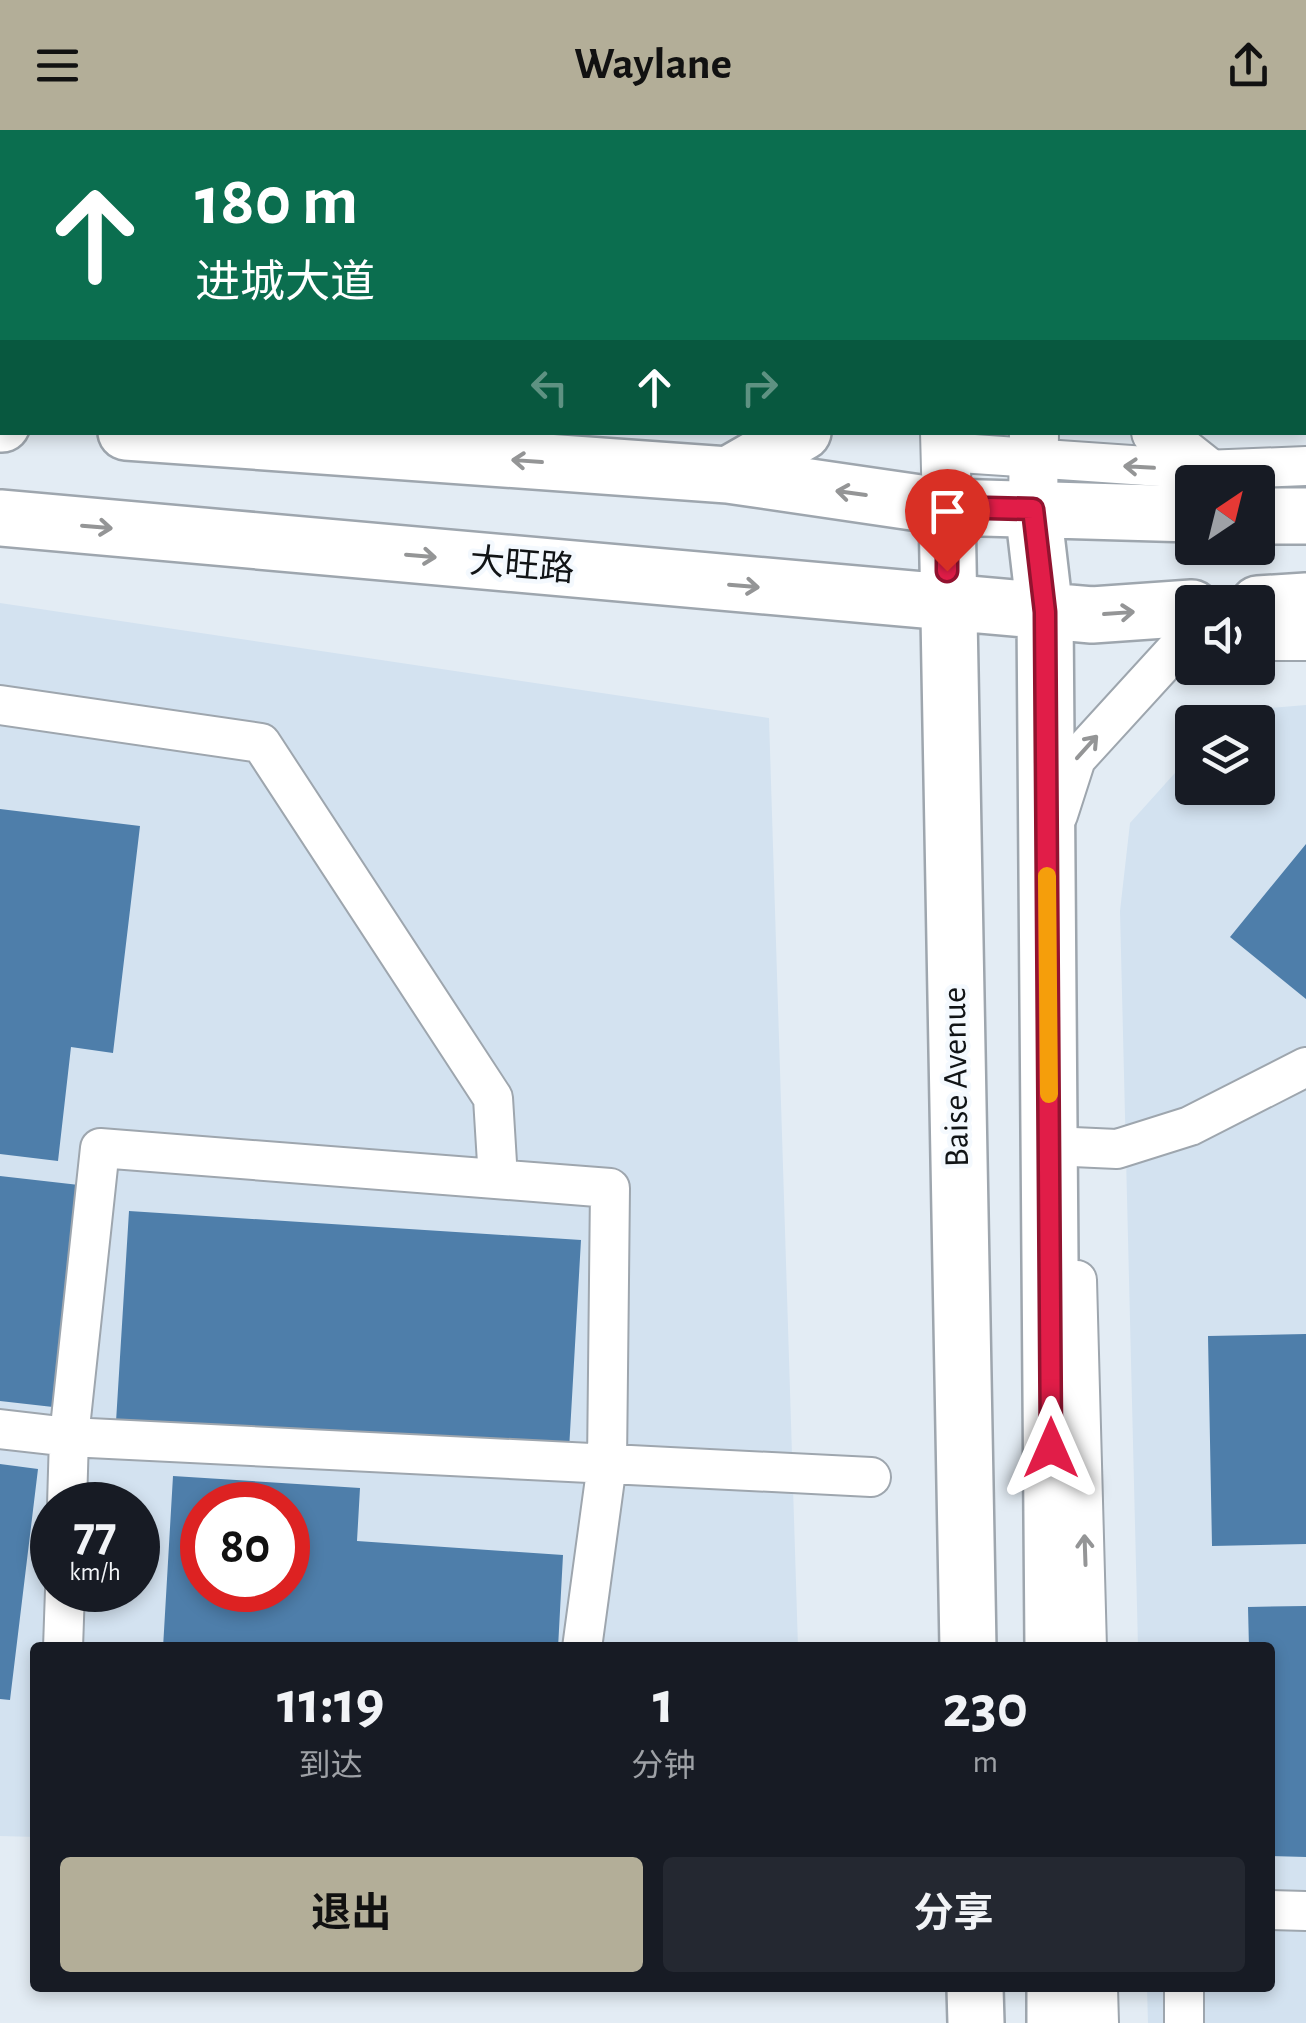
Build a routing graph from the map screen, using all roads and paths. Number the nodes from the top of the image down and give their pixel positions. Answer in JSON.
{"nodes":[{"id":1,"x":168,"y":435,"type":"edge"},
{"id":2,"x":797,"y":435,"type":"edge"},
{"id":3,"x":1158,"y":435,"type":"edge"},
{"id":4,"x":945,"y":442,"type":"edge"},
{"id":5,"x":1179,"y":465,"type":"edge"},
{"id":6,"x":1306,"y":466,"type":"edge"},
{"id":7,"x":1034,"y":467,"type":"edge"},
{"id":8,"x":1275,"y":473,"type":"edge"},
{"id":9,"x":728,"y":475,"type":"junction"},
{"id":10,"x":1175,"y":488,"type":"edge"},
{"id":11,"x":947,"y":507,"type":"junction"},
{"id":12,"x":1275,"y":516,"type":"edge"},
{"id":13,"x":1306,"y":516,"type":"edge"},
{"id":14,"x":0,"y":518,"type":"edge"},
{"id":15,"x":1306,"y":601,"type":"edge"},
{"id":16,"x":941,"y":603,"type":"junction"},
{"id":17,"x":1045,"y":612,"type":"junction"},
{"id":18,"x":1275,"y":620,"type":"edge"},
{"id":19,"x":1175,"y":631,"type":"edge"},
{"id":20,"x":1275,"y":634,"type":"edge"},
{"id":21,"x":1306,"y":641,"type":"edge"},
{"id":22,"x":1175,"y":648,"type":"edge"},
{"id":23,"x":0,"y":705,"type":"edge"},
{"id":24,"x":1047,"y":852,"type":"junction"},
{"id":25,"x":1306,"y":1067,"type":"edge"},
{"id":26,"x":1072,"y":1147,"type":"junction"},
{"id":27,"x":498,"y":1179,"type":"junction"},
{"id":28,"x":0,"y":1429,"type":"edge"},
{"id":29,"x":69,"y":1438,"type":"junction"},
{"id":30,"x":607,"y":1464,"type":"junction"},
{"id":31,"x":871,"y":1477,"type":"dead end"},
{"id":32,"x":68,"y":1482,"type":"edge"},
{"id":33,"x":64,"y":1612,"type":"edge"},
{"id":34,"x":63,"y":1642,"type":"edge"},
{"id":35,"x":583,"y":1642,"type":"edge"},
{"id":36,"x":947,"y":1642,"type":"edge"},
{"id":37,"x":968,"y":1642,"type":"edge"},
{"id":38,"x":1052,"y":1642,"type":"edge"},
{"id":39,"x":1088,"y":1642,"type":"edge"},
{"id":40,"x":1275,"y":1910,"type":"edge"},
{"id":41,"x":1306,"y":1911,"type":"edge"},
{"id":42,"x":951,"y":1992,"type":"edge"},
{"id":43,"x":975,"y":1992,"type":"edge"},
{"id":44,"x":1055,"y":1992,"type":"edge"},
{"id":45,"x":1098,"y":1992,"type":"edge"},
{"id":46,"x":1184,"y":1992,"type":"edge"},
{"id":47,"x":952,"y":2023,"type":"edge"},
{"id":48,"x":976,"y":2023,"type":"edge"},
{"id":49,"x":1055,"y":2023,"type":"edge"},
{"id":50,"x":1098,"y":2023,"type":"edge"},
{"id":51,"x":1184,"y":2023,"type":"edge"}],
"edges":[{"from":9,"to":1,"type":"highway","one_way":true},
{"from":2,"to":9,"type":"highway"},
{"from":5,"to":3,"type":"main road","one_way":true},
{"from":4,"to":7,"type":"street"},
{"from":4,"to":11,"type":"main road"},
{"from":6,"to":8,"type":"street"},
{"from":7,"to":10,"type":"highway"},
{"from":7,"to":11,"type":"highway"},
{"from":7,"to":17,"type":"highway"},
{"from":11,"to":9,"type":"highway","one_way":true},
{"from":11,"to":16,"type":"highway","name":"Baise Avenue"},
{"from":12,"to":13,"type":"highway"},
{"from":14,"to":16,"type":"highway","name":"大旺路","one_way":true},
{"from":15,"to":18,"type":"highway"},
{"from":16,"to":17,"type":"highway","name":"大旺路"},
{"from":16,"to":36,"type":"street"},
{"from":16,"to":37,"type":"highway","name":"Baise Avenue"},
{"from":17,"to":19,"type":"highway","name":"大旺路","one_way":true},
{"from":17,"to":24,"type":"highway"},
{"from":20,"to":21,"type":"street"},
{"from":24,"to":22,"type":"street","one_way":true},
{"from":23,"to":27,"type":"street"},
{"from":24,"to":26,"type":"street"},
{"from":24,"to":38,"type":"highway"},
{"from":25,"to":26,"type":"street"},
{"from":39,"to":26,"type":"street","one_way":true},
{"from":27,"to":29,"type":"street"},
{"from":27,"to":30,"type":"street"},
{"from":28,"to":29,"type":"street"},
{"from":29,"to":30,"type":"street"},
{"from":29,"to":32,"type":"street"},
{"from":30,"to":31,"type":"street"},
{"from":30,"to":35,"type":"street"},
{"from":33,"to":34,"type":"street"},
{"from":40,"to":41,"type":"street"},
{"from":42,"to":47,"type":"street"},
{"from":43,"to":48,"type":"highway"},
{"from":44,"to":49,"type":"highway"},
{"from":45,"to":50,"type":"street"},
{"from":46,"to":51,"type":"street"}]}
